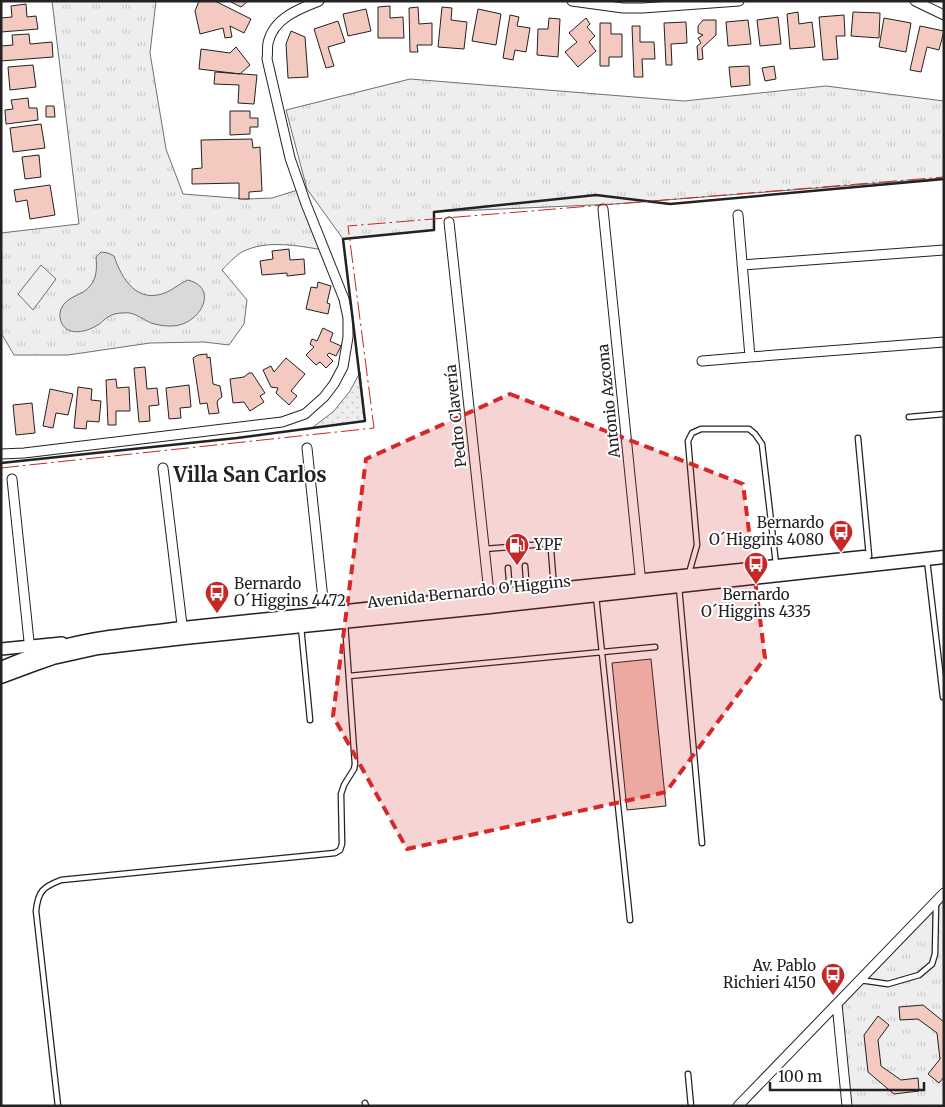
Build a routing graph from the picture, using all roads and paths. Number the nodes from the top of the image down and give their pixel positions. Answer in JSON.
{"nodes":[{"id":1,"x":319,"y":1,"type":"edge"},
{"id":2,"x":572,"y":1,"type":"edge"},
{"id":3,"x":739,"y":1,"type":"edge"},
{"id":4,"x":915,"y":1,"type":"edge"},
{"id":5,"x":944,"y":15,"type":"edge"},
{"id":6,"x":603,"y":209,"type":"dead end"},
{"id":7,"x":738,"y":215,"type":"dead end"},
{"id":8,"x":449,"y":222,"type":"dead end"},
{"id":9,"x":944,"y":250,"type":"edge"},
{"id":10,"x":742,"y":265,"type":"junction"},
{"id":11,"x":944,"y":342,"type":"edge"},
{"id":12,"x":750,"y":357,"type":"junction"},
{"id":13,"x":702,"y":361,"type":"dead end"},
{"id":14,"x":944,"y":414,"type":"edge"},
{"id":15,"x":909,"y":416,"type":"dead end"},
{"id":16,"x":858,"y":438,"type":"dead end"},
{"id":17,"x":307,"y":448,"type":"dead end"},
{"id":18,"x":1,"y":454,"type":"edge"},
{"id":19,"x":163,"y":468,"type":"dead end"},
{"id":20,"x":12,"y":480,"type":"dead end"},
{"id":21,"x":506,"y":547,"type":"junction"},
{"id":22,"x":944,"y":548,"type":"edge"},
{"id":23,"x":484,"y":549,"type":"junction"},
{"id":24,"x":506,"y":553,"type":"dead end"},
{"id":25,"x":927,"y":554,"type":"junction"},
{"id":26,"x":870,"y":556,"type":"junction"},
{"id":27,"x":944,"y":557,"type":"edge"},
{"id":28,"x":525,"y":566,"type":"dead end"},
{"id":29,"x":776,"y":566,"type":"junction"},
{"id":30,"x":508,"y":568,"type":"dead end"},
{"id":31,"x":793,"y":568,"type":"junction"},
{"id":32,"x":682,"y":579,"type":"junction"},
{"id":33,"x":642,"y":585,"type":"junction"},
{"id":34,"x":554,"y":589,"type":"junction"},
{"id":35,"x":595,"y":590,"type":"junction"},
{"id":36,"x":527,"y":592,"type":"junction"},
{"id":37,"x":510,"y":594,"type":"junction"},
{"id":38,"x":490,"y":602,"type":"junction"},
{"id":39,"x":325,"y":618,"type":"junction"},
{"id":40,"x":345,"y":621,"type":"junction"},
{"id":41,"x":301,"y":626,"type":"junction"},
{"id":42,"x":183,"y":633,"type":"junction"},
{"id":43,"x":655,"y":647,"type":"dead end"},
{"id":44,"x":1,"y":648,"type":"edge"},
{"id":45,"x":30,"y":651,"type":"junction"},
{"id":46,"x":602,"y":651,"type":"junction"},
{"id":47,"x":1,"y":668,"type":"edge"},
{"id":48,"x":349,"y":676,"type":"junction"},
{"id":49,"x":1,"y":677,"type":"edge"},
{"id":50,"x":943,"y":697,"type":"edge"},
{"id":51,"x":310,"y":720,"type":"dead end"},
{"id":52,"x":702,"y":843,"type":"dead end"},
{"id":53,"x":944,"y":893,"type":"edge"},
{"id":54,"x":936,"y":902,"type":"junction"},
{"id":55,"x":630,"y":920,"type":"dead end"},
{"id":56,"x":860,"y":980,"type":"junction"},
{"id":57,"x":837,"y":1004,"type":"junction"},
{"id":58,"x":688,"y":1074,"type":"dead end"},
{"id":59,"x":749,"y":1094,"type":"junction"},
{"id":60,"x":58,"y":1106,"type":"edge"},
{"id":61,"x":691,"y":1106,"type":"edge"},
{"id":62,"x":738,"y":1106,"type":"edge"},
{"id":63,"x":750,"y":1106,"type":"edge"},
{"id":64,"x":847,"y":1106,"type":"edge"}],
"edges":[{"from":1,"to":18,"type":"street"},
{"from":2,"to":3,"type":"street"},
{"from":4,"to":5,"type":"street"},
{"from":6,"to":33,"type":"street","name":"Antonio Azcona"},
{"from":7,"to":10,"type":"street"},
{"from":8,"to":23,"type":"street","name":"Pedro Clavería"},
{"from":9,"to":10,"type":"street"},
{"from":10,"to":12,"type":"street"},
{"from":11,"to":12,"type":"street"},
{"from":12,"to":13,"type":"street"},
{"from":14,"to":15,"type":"lane"},
{"from":16,"to":26,"type":"lane"},
{"from":17,"to":39,"type":"street"},
{"from":19,"to":42,"type":"street"},
{"from":20,"to":45,"type":"street"},
{"from":21,"to":23,"type":"lane"},
{"from":21,"to":24,"type":"lane"},
{"from":21,"to":34,"type":"lane"},
{"from":22,"to":25,"type":"main road","name":"Avenida Bernardo O'Higgins"},
{"from":23,"to":38,"type":"street","name":"Pedro Clavería"},
{"from":25,"to":26,"type":"main road","name":"Avenida Bernardo O'Higgins"},
{"from":25,"to":27,"type":"main road","name":"Avenida Bernardo O'Higgins"},
{"from":25,"to":31,"type":"main road","name":"Avenida Bernardo O'Higgins"},
{"from":25,"to":50,"type":"lane"},
{"from":26,"to":31,"type":"main road","name":"Avenida Bernardo O'Higgins"},
{"from":28,"to":36,"type":"lane"},
{"from":29,"to":31,"type":"main road","name":"Avenida Bernardo O'Higgins"},
{"from":29,"to":32,"type":"main road","name":"Avenida Bernardo O'Higgins"},
{"from":29,"to":32,"type":"lane"},
{"from":30,"to":37,"type":"lane"},
{"from":31,"to":32,"type":"main road","name":"Avenida Bernardo O'Higgins"},
{"from":32,"to":33,"type":"main road","name":"Avenida Bernardo O'Higgins"},
{"from":32,"to":52,"type":"lane"},
{"from":33,"to":35,"type":"main road","name":"Avenida Bernardo O'Higgins"},
{"from":34,"to":35,"type":"main road","name":"Avenida Bernardo O'Higgins"},
{"from":34,"to":36,"type":"main road","name":"Avenida Bernardo O'Higgins"},
{"from":35,"to":38,"type":"main road","name":"Avenida Bernardo O'Higgins"},
{"from":35,"to":46,"type":"lane"},
{"from":36,"to":37,"type":"main road","name":"Avenida Bernardo O'Higgins"},
{"from":37,"to":38,"type":"main road","name":"Avenida Bernardo O'Higgins"},
{"from":38,"to":39,"type":"main road","name":"Avenida Bernardo O'Higgins"},
{"from":38,"to":40,"type":"main road","name":"Avenida Bernardo O'Higgins"},
{"from":39,"to":40,"type":"main road","name":"Avenida Bernardo O'Higgins"},
{"from":39,"to":41,"type":"main road","name":"Avenida Bernardo O'Higgins"},
{"from":39,"to":42,"type":"main road","name":"Avenida Bernardo O'Higgins"},
{"from":40,"to":48,"type":"lane"},
{"from":41,"to":42,"type":"main road","name":"Avenida Bernardo O'Higgins"},
{"from":41,"to":51,"type":"lane"},
{"from":42,"to":45,"type":"main road","name":"Avenida Bernardo O'Higgins"},
{"from":42,"to":49,"type":"main road","name":"Avenida Bernardo O'Higgins"},
{"from":43,"to":46,"type":"lane"},
{"from":44,"to":45,"type":"street"},
{"from":45,"to":47,"type":"main road","name":"Avenida Bernardo O'Higgins"},
{"from":46,"to":48,"type":"lane"},
{"from":46,"to":55,"type":"lane"},
{"from":48,"to":60,"type":"lane"},
{"from":53,"to":54,"type":"street"},
{"from":54,"to":56,"type":"street"},
{"from":54,"to":56,"type":"lane"},
{"from":56,"to":57,"type":"street"},
{"from":57,"to":59,"type":"street"},
{"from":57,"to":64,"type":"street"},
{"from":58,"to":61,"type":"lane"},
{"from":59,"to":62,"type":"street"},
{"from":59,"to":63,"type":"street"}]}
